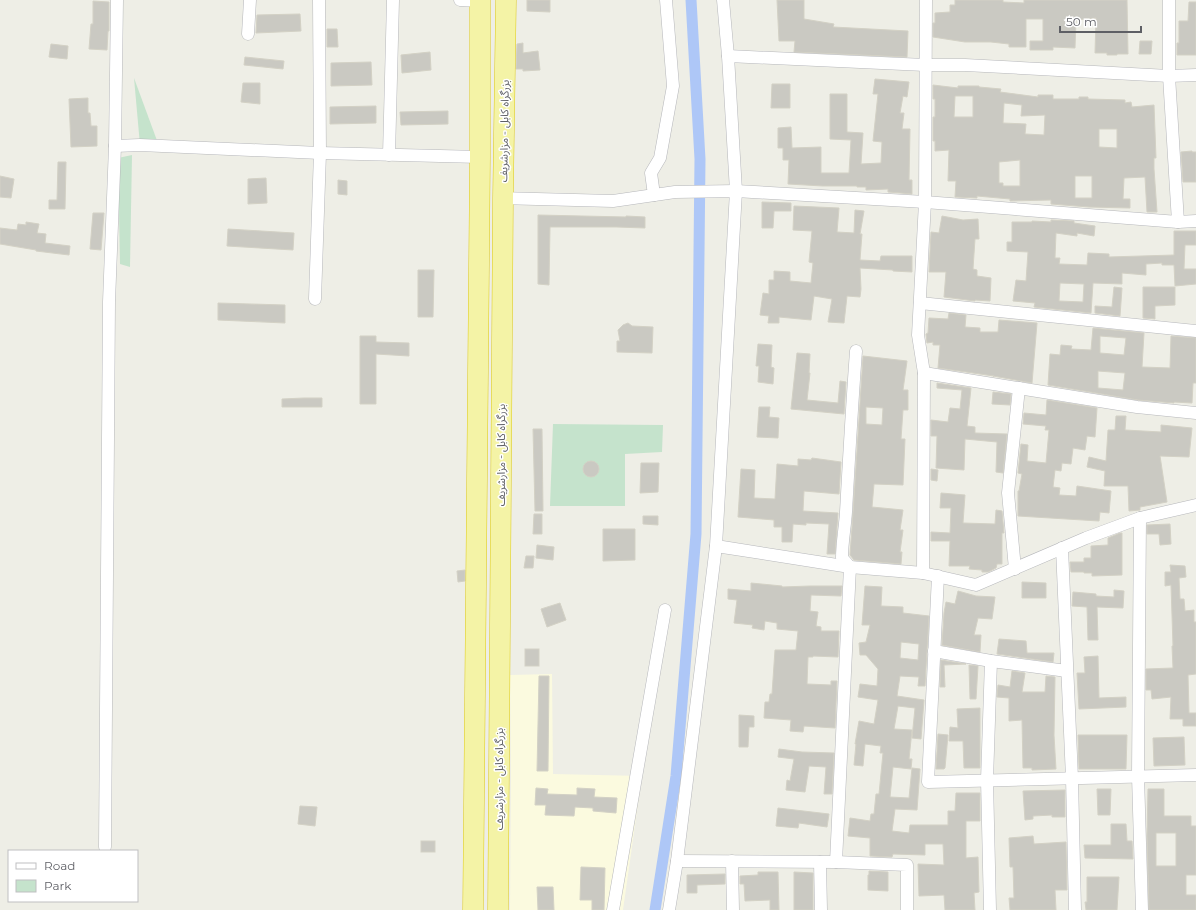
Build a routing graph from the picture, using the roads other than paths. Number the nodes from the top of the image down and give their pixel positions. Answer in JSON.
{"nodes":[{"id":1,"x":117,"y":0,"type":"edge"},
{"id":2,"x":250,"y":0,"type":"edge"},
{"id":3,"x":319,"y":0,"type":"edge"},
{"id":4,"x":393,"y":0,"type":"edge"},
{"id":5,"x":460,"y":0,"type":"edge"},
{"id":6,"x":480,"y":0,"type":"edge"},
{"id":7,"x":506,"y":0,"type":"edge"},
{"id":8,"x":666,"y":0,"type":"edge"},
{"id":9,"x":723,"y":0,"type":"edge"},
{"id":10,"x":926,"y":0,"type":"edge"},
{"id":11,"x":1169,"y":0,"type":"edge"},
{"id":12,"x":248,"y":34,"type":"dead end"},
{"id":13,"x":728,"y":56,"type":"junction"},
{"id":14,"x":925,"y":65,"type":"junction"},
{"id":15,"x":1196,"y":75,"type":"edge"},
{"id":16,"x":1169,"y":76,"type":"junction"},
{"id":17,"x":115,"y":146,"type":"junction"},
{"id":18,"x":320,"y":153,"type":"junction"},
{"id":19,"x":389,"y":155,"type":"junction"},
{"id":20,"x":480,"y":157,"type":"junction"},
{"id":21,"x":736,"y":191,"type":"junction"},
{"id":22,"x":654,"y":195,"type":"junction"},
{"id":23,"x":503,"y":198,"type":"junction"},
{"id":24,"x":925,"y":202,"type":"junction"},
{"id":25,"x":1196,"y":221,"type":"edge"},
{"id":26,"x":1178,"y":222,"type":"junction"},
{"id":27,"x":315,"y":299,"type":"dead end"},
{"id":28,"x":920,"y":303,"type":"junction"},
{"id":29,"x":1196,"y":331,"type":"edge"},
{"id":30,"x":856,"y":351,"type":"dead end"},
{"id":31,"x":924,"y":373,"type":"junction"},
{"id":32,"x":1019,"y":388,"type":"junction"},
{"id":33,"x":1196,"y":413,"type":"edge"},
{"id":34,"x":1196,"y":505,"type":"edge"},
{"id":35,"x":1140,"y":518,"type":"junction"},
{"id":36,"x":716,"y":546,"type":"junction"},
{"id":37,"x":1062,"y":548,"type":"junction"},
{"id":38,"x":850,"y":567,"type":"junction"},
{"id":39,"x":1015,"y":569,"type":"junction"},
{"id":40,"x":923,"y":573,"type":"junction"},
{"id":41,"x":938,"y":576,"type":"junction"},
{"id":42,"x":664,"y":610,"type":"dead end"},
{"id":43,"x":934,"y":651,"type":"junction"},
{"id":44,"x":991,"y":661,"type":"junction"},
{"id":45,"x":1067,"y":671,"type":"junction"},
{"id":46,"x":1196,"y":775,"type":"edge"},
{"id":47,"x":1138,"y":776,"type":"junction"},
{"id":48,"x":1072,"y":778,"type":"junction"},
{"id":49,"x":987,"y":780,"type":"junction"},
{"id":50,"x":105,"y":848,"type":"dead end"},
{"id":51,"x":677,"y":861,"type":"junction"},
{"id":52,"x":732,"y":861,"type":"junction"},
{"id":53,"x":820,"y":862,"type":"junction"},
{"id":54,"x":836,"y":862,"type":"junction"},
{"id":55,"x":473,"y":910,"type":"edge"},
{"id":56,"x":498,"y":910,"type":"edge"},
{"id":57,"x":613,"y":910,"type":"edge"},
{"id":58,"x":669,"y":910,"type":"edge"},
{"id":59,"x":733,"y":910,"type":"edge"},
{"id":60,"x":821,"y":910,"type":"edge"},
{"id":61,"x":907,"y":910,"type":"edge"},
{"id":62,"x":990,"y":910,"type":"edge"},
{"id":63,"x":1074,"y":910,"type":"edge"},
{"id":64,"x":1142,"y":910,"type":"edge"}],
"edges":[{"from":1,"to":17,"type":"street"},
{"from":2,"to":12,"type":"street"},
{"from":3,"to":18,"type":"street"},
{"from":4,"to":19,"type":"street"},
{"from":5,"to":6,"type":"street"},
{"from":6,"to":20,"type":"highway"},
{"from":7,"to":23,"type":"highway","name":"بزرگراه کابل - مزارشریف"},
{"from":8,"to":22,"type":"street"},
{"from":9,"to":13,"type":"street"},
{"from":10,"to":14,"type":"street"},
{"from":11,"to":16,"type":"street"},
{"from":13,"to":14,"type":"street"},
{"from":13,"to":21,"type":"street"},
{"from":14,"to":16,"type":"street"},
{"from":14,"to":24,"type":"street"},
{"from":15,"to":16,"type":"street"},
{"from":16,"to":26,"type":"street"},
{"from":17,"to":18,"type":"street"},
{"from":17,"to":50,"type":"street"},
{"from":18,"to":19,"type":"street"},
{"from":18,"to":27,"type":"street"},
{"from":19,"to":20,"type":"street"},
{"from":20,"to":55,"type":"highway"},
{"from":21,"to":22,"type":"street"},
{"from":21,"to":24,"type":"street"},
{"from":21,"to":36,"type":"street"},
{"from":22,"to":23,"type":"street"},
{"from":23,"to":56,"type":"highway","name":"بزرگراه کابل - مزارشریف"},
{"from":24,"to":26,"type":"street"},
{"from":24,"to":28,"type":"street"},
{"from":25,"to":26,"type":"street"},
{"from":28,"to":29,"type":"street"},
{"from":28,"to":31,"type":"street"},
{"from":30,"to":38,"type":"street"},
{"from":31,"to":32,"type":"street"},
{"from":31,"to":40,"type":"street"},
{"from":32,"to":33,"type":"street"},
{"from":32,"to":39,"type":"street"},
{"from":34,"to":35,"type":"street"},
{"from":35,"to":37,"type":"street"},
{"from":35,"to":47,"type":"street"},
{"from":36,"to":38,"type":"street"},
{"from":36,"to":51,"type":"street"},
{"from":37,"to":39,"type":"street"},
{"from":37,"to":45,"type":"street"},
{"from":38,"to":40,"type":"street"},
{"from":38,"to":54,"type":"street"},
{"from":39,"to":41,"type":"street"},
{"from":40,"to":41,"type":"street"},
{"from":41,"to":43,"type":"street"},
{"from":42,"to":57,"type":"street"},
{"from":43,"to":44,"type":"street"},
{"from":43,"to":49,"type":"street"},
{"from":44,"to":45,"type":"street"},
{"from":44,"to":49,"type":"street"},
{"from":45,"to":48,"type":"street"},
{"from":46,"to":47,"type":"street"},
{"from":47,"to":48,"type":"street"},
{"from":47,"to":64,"type":"street"},
{"from":48,"to":49,"type":"street"},
{"from":48,"to":63,"type":"street"},
{"from":49,"to":62,"type":"street"},
{"from":51,"to":52,"type":"street"},
{"from":51,"to":58,"type":"street"},
{"from":52,"to":53,"type":"street"},
{"from":52,"to":59,"type":"street"},
{"from":53,"to":54,"type":"street"},
{"from":53,"to":60,"type":"street"},
{"from":54,"to":61,"type":"street"}]}
